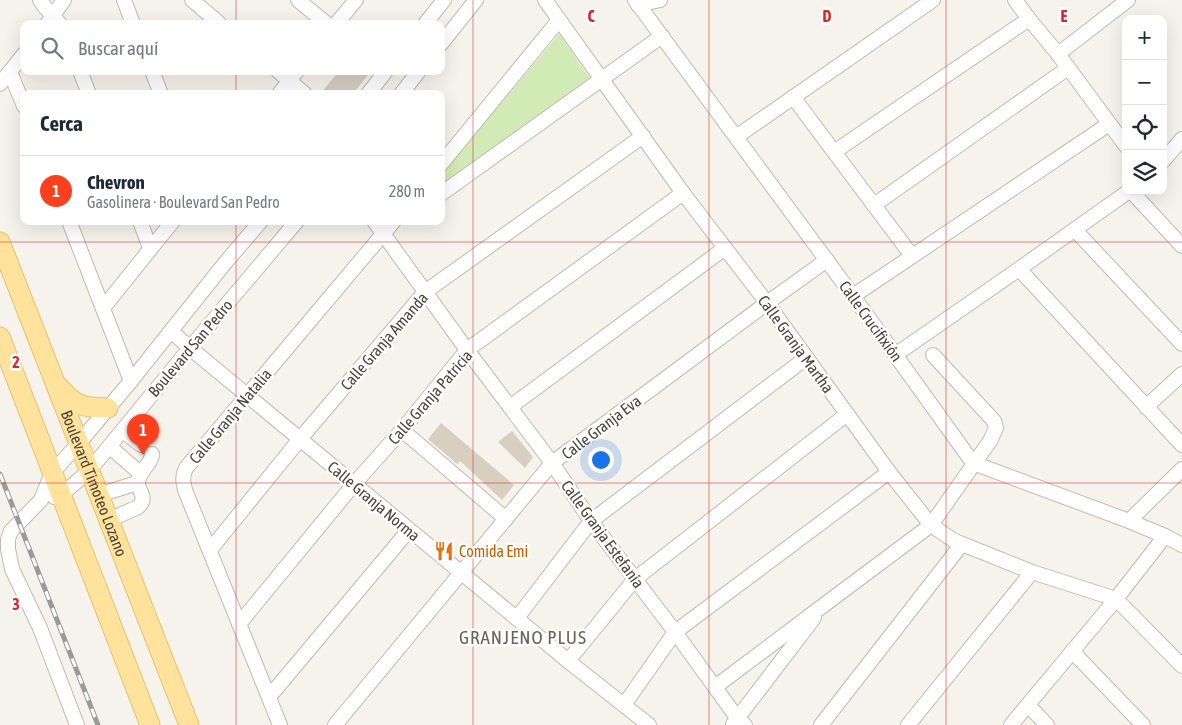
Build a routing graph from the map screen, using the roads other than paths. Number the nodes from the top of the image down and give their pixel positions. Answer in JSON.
{"nodes":[{"id":1,"x":40,"y":0,"type":"edge"},
{"id":2,"x":64,"y":0,"type":"edge"},
{"id":3,"x":124,"y":0,"type":"edge"},
{"id":4,"x":192,"y":0,"type":"edge"},
{"id":5,"x":298,"y":0,"type":"edge"},
{"id":6,"x":356,"y":0,"type":"edge"},
{"id":7,"x":444,"y":0,"type":"edge"},
{"id":8,"x":476,"y":0,"type":"edge"},
{"id":9,"x":545,"y":0,"type":"edge"},
{"id":10,"x":660,"y":0,"type":"edge"},
{"id":11,"x":933,"y":0,"type":"edge"},
{"id":12,"x":1015,"y":0,"type":"edge"},
{"id":13,"x":1128,"y":0,"type":"edge"},
{"id":14,"x":637,"y":2,"type":"edge"},
{"id":15,"x":1028,"y":18,"type":"junction"},
{"id":16,"x":52,"y":20,"type":"edge"},
{"id":17,"x":54,"y":20,"type":"edge"},
{"id":18,"x":132,"y":20,"type":"edge"},
{"id":19,"x":215,"y":20,"type":"edge"},
{"id":20,"x":322,"y":20,"type":"edge"},
{"id":21,"x":339,"y":20,"type":"edge"},
{"id":22,"x":428,"y":20,"type":"edge"},
{"id":23,"x":559,"y":20,"type":"junction"},
{"id":24,"x":662,"y":36,"type":"junction"},
{"id":25,"x":445,"y":39,"type":"edge"},
{"id":26,"x":1058,"y":54,"type":"junction"},
{"id":27,"x":20,"y":59,"type":"edge"},
{"id":28,"x":1068,"y":68,"type":"junction"},
{"id":29,"x":10,"y":72,"type":"junction"},
{"id":30,"x":82,"y":75,"type":"edge"},
{"id":31,"x":154,"y":75,"type":"edge"},
{"id":32,"x":383,"y":75,"type":"edge"},
{"id":33,"x":416,"y":75,"type":"edge"},
{"id":34,"x":293,"y":76,"type":"edge"},
{"id":35,"x":603,"y":79,"type":"junction"},
{"id":36,"x":0,"y":84,"type":"edge"},
{"id":37,"x":87,"y":90,"type":"edge"},
{"id":38,"x":159,"y":90,"type":"edge"},
{"id":39,"x":282,"y":90,"type":"edge"},
{"id":40,"x":302,"y":90,"type":"edge"},
{"id":41,"x":371,"y":90,"type":"edge"},
{"id":42,"x":404,"y":90,"type":"edge"},
{"id":43,"x":20,"y":96,"type":"edge"},
{"id":44,"x":793,"y":97,"type":"junction"},
{"id":45,"x":1109,"y":124,"type":"junction"},
{"id":46,"x":643,"y":136,"type":"junction"},
{"id":47,"x":736,"y":137,"type":"junction"},
{"id":48,"x":1182,"y":138,"type":"edge"},
{"id":49,"x":1122,"y":141,"type":"edge"},
{"id":50,"x":834,"y":152,"type":"junction"},
{"id":51,"x":1167,"y":156,"type":"edge"},
{"id":52,"x":445,"y":159,"type":"edge"},
{"id":53,"x":445,"y":191,"type":"edge"},
{"id":54,"x":683,"y":193,"type":"junction"},
{"id":55,"x":1124,"y":195,"type":"edge"},
{"id":56,"x":1134,"y":195,"type":"edge"},
{"id":57,"x":874,"y":205,"type":"junction"},
{"id":58,"x":71,"y":225,"type":"edge"},
{"id":59,"x":141,"y":225,"type":"edge"},
{"id":60,"x":170,"y":225,"type":"edge"},
{"id":61,"x":258,"y":225,"type":"edge"},
{"id":62,"x":294,"y":225,"type":"edge"},
{"id":63,"x":377,"y":225,"type":"edge"},
{"id":64,"x":391,"y":225,"type":"edge"},
{"id":65,"x":397,"y":225,"type":"edge"},
{"id":66,"x":1075,"y":230,"type":"junction"},
{"id":67,"x":383,"y":235,"type":"junction"},
{"id":68,"x":0,"y":242,"type":"edge"},
{"id":69,"x":1182,"y":246,"type":"edge"},
{"id":70,"x":150,"y":248,"type":"junction"},
{"id":71,"x":725,"y":248,"type":"junction"},
{"id":72,"x":912,"y":256,"type":"junction"},
{"id":73,"x":827,"y":260,"type":"junction"},
{"id":74,"x":1019,"y":269,"type":"junction"},
{"id":75,"x":425,"y":292,"type":"junction"},
{"id":76,"x":854,"y":296,"type":"junction"},
{"id":77,"x":767,"y":303,"type":"junction"},
{"id":78,"x":103,"y":308,"type":"junction"},
{"id":79,"x":171,"y":331,"type":"junction"},
{"id":80,"x":0,"y":337,"type":"edge"},
{"id":81,"x":1182,"y":344,"type":"edge"},
{"id":82,"x":190,"y":348,"type":"junction"},
{"id":83,"x":467,"y":350,"type":"junction"},
{"id":84,"x":895,"y":355,"type":"junction"},
{"id":85,"x":933,"y":355,"type":"dead end"},
{"id":86,"x":806,"y":358,"type":"junction"},
{"id":87,"x":1182,"y":374,"type":"edge"},
{"id":88,"x":54,"y":381,"type":"junction"},
{"id":89,"x":131,"y":381,"type":"junction"},
{"id":90,"x":247,"y":394,"type":"junction"},
{"id":91,"x":510,"y":407,"type":"junction"},
{"id":92,"x":1146,"y":407,"type":"junction"},
{"id":93,"x":108,"y":408,"type":"junction"},
{"id":94,"x":846,"y":415,"type":"junction"},
{"id":95,"x":402,"y":430,"type":"junction"},
{"id":96,"x":122,"y":431,"type":"junction"},
{"id":97,"x":300,"y":439,"type":"junction"},
{"id":98,"x":78,"y":443,"type":"junction"},
{"id":99,"x":1182,"y":445,"type":"edge"},
{"id":100,"x":110,"y":446,"type":"junction"},
{"id":101,"x":141,"y":446,"type":"dead end"},
{"id":102,"x":152,"y":454,"type":"dead end"},
{"id":103,"x":552,"y":463,"type":"junction"},
{"id":104,"x":973,"y":463,"type":"junction"},
{"id":105,"x":1182,"y":469,"type":"edge"},
{"id":106,"x":89,"y":471,"type":"junction"},
{"id":107,"x":889,"y":472,"type":"junction"},
{"id":108,"x":52,"y":473,"type":"junction"},
{"id":109,"x":139,"y":478,"type":"junction"},
{"id":110,"x":354,"y":484,"type":"junction"},
{"id":111,"x":61,"y":495,"type":"junction"},
{"id":112,"x":99,"y":495,"type":"junction"},
{"id":113,"x":41,"y":500,"type":"junction"},
{"id":114,"x":506,"y":519,"type":"junction"},
{"id":115,"x":109,"y":520,"type":"junction"},
{"id":116,"x":591,"y":521,"type":"junction"},
{"id":117,"x":1129,"y":521,"type":"junction"},
{"id":118,"x":931,"y":525,"type":"junction"},
{"id":119,"x":409,"y":530,"type":"junction"},
{"id":120,"x":1165,"y":536,"type":"junction"},
{"id":121,"x":962,"y":544,"type":"junction"},
{"id":122,"x":1182,"y":545,"type":"edge"},
{"id":123,"x":210,"y":550,"type":"junction"},
{"id":124,"x":1032,"y":572,"type":"junction"},
{"id":125,"x":461,"y":573,"type":"junction"},
{"id":126,"x":635,"y":578,"type":"junction"},
{"id":127,"x":1116,"y":599,"type":"junction"},
{"id":128,"x":824,"y":605,"type":"junction"},
{"id":129,"x":517,"y":618,"type":"junction"},
{"id":130,"x":240,"y":624,"type":"junction"},
{"id":131,"x":676,"y":632,"type":"junction"},
{"id":132,"x":1072,"y":651,"type":"junction"},
{"id":133,"x":568,"y":662,"type":"junction"},
{"id":134,"x":1182,"y":666,"type":"edge"},
{"id":135,"x":715,"y":687,"type":"junction"},
{"id":136,"x":269,"y":697,"type":"junction"},
{"id":137,"x":1028,"y":704,"type":"junction"},
{"id":138,"x":624,"y":705,"type":"junction"},
{"id":139,"x":642,"y":723,"type":"edge"},
{"id":140,"x":739,"y":723,"type":"edge"},
{"id":141,"x":77,"y":725,"type":"edge"},
{"id":142,"x":150,"y":725,"type":"edge"},
{"id":143,"x":189,"y":725,"type":"edge"},
{"id":144,"x":280,"y":725,"type":"edge"},
{"id":145,"x":336,"y":725,"type":"edge"},
{"id":146,"x":821,"y":725,"type":"edge"},
{"id":147,"x":908,"y":725,"type":"edge"},
{"id":148,"x":1011,"y":725,"type":"edge"},
{"id":149,"x":1047,"y":725,"type":"edge"},
{"id":150,"x":1143,"y":725,"type":"edge"}],
"edges":[{"from":1,"to":16,"type":"street"},
{"from":2,"to":17,"type":"street"},
{"from":3,"to":18,"type":"street"},
{"from":4,"to":19,"type":"street"},
{"from":5,"to":20,"type":"street"},
{"from":6,"to":21,"type":"street"},
{"from":7,"to":22,"type":"street"},
{"from":8,"to":25,"type":"street"},
{"from":9,"to":23,"type":"street","name":"Calle Granja Martha"},
{"from":10,"to":14,"type":"street"},
{"from":11,"to":44,"type":"street"},
{"from":12,"to":15,"type":"street"},
{"from":13,"to":26,"type":"street"},
{"from":14,"to":24,"type":"street","name":"Calle Crucifixión"},
{"from":15,"to":26,"type":"street"},
{"from":15,"to":50,"type":"street"},
{"from":23,"to":35,"type":"street","name":"Calle Granja Martha"},
{"from":23,"to":52,"type":"street"},
{"from":24,"to":35,"type":"street"},
{"from":24,"to":47,"type":"street","name":"Calle Crucifixión"},
{"from":26,"to":28,"type":"street"},
{"from":27,"to":29,"type":"street"},
{"from":28,"to":45,"type":"street"},
{"from":28,"to":57,"type":"street"},
{"from":29,"to":36,"type":"street"},
{"from":29,"to":43,"type":"street"},
{"from":30,"to":37,"type":"street"},
{"from":31,"to":38,"type":"street"},
{"from":32,"to":41,"type":"street"},
{"from":33,"to":42,"type":"street"},
{"from":34,"to":39,"type":"street"},
{"from":34,"to":40,"type":"street"},
{"from":35,"to":46,"type":"street","name":"Calle Granja Martha"},
{"from":35,"to":53,"type":"street"},
{"from":44,"to":47,"type":"street"},
{"from":44,"to":50,"type":"street"},
{"from":45,"to":49,"type":"street"},
{"from":45,"to":72,"type":"street"},
{"from":46,"to":54,"type":"street","name":"Calle Granja Martha"},
{"from":46,"to":75,"type":"street","name":"Calle Granja Amanda"},
{"from":47,"to":73,"type":"street","name":"Calle Crucifixión"},
{"from":48,"to":51,"type":"street"},
{"from":50,"to":57,"type":"street"},
{"from":54,"to":71,"type":"street","name":"Calle Granja Martha"},
{"from":54,"to":83,"type":"street","name":"Calle Granja Patricia"},
{"from":55,"to":66,"type":"street"},
{"from":56,"to":69,"type":"street"},
{"from":57,"to":72,"type":"street"},
{"from":58,"to":78,"type":"street"},
{"from":59,"to":70,"type":"street"},
{"from":60,"to":70,"type":"street"},
{"from":61,"to":79,"type":"street","name":"Boulevard San Pedro"},
{"from":62,"to":82,"type":"street","name":"Boulevard San Pedro"},
{"from":63,"to":67,"type":"street","name":"Calle Granja Estefanía"},
{"from":64,"to":67,"type":"street","name":"Calle Granja Natalia"},
{"from":65,"to":67,"type":"street"},
{"from":66,"to":74,"type":"street"},
{"from":66,"to":81,"type":"street"},
{"from":67,"to":75,"type":"street","name":"Calle Granja Estefanía"},
{"from":67,"to":90,"type":"street","name":"Calle Granja Natalia"},
{"from":68,"to":88,"type":"main road","name":"Boulevard Timoteo Lozano"},
{"from":70,"to":78,"type":"street"},
{"from":71,"to":77,"type":"street","name":"Calle Granja Martha"},
{"from":71,"to":91,"type":"street"},
{"from":72,"to":76,"type":"street"},
{"from":73,"to":76,"type":"street","name":"Calle Crucifixión"},
{"from":73,"to":77,"type":"street","name":"Calle Granja Eva"},
{"from":74,"to":84,"type":"street"},
{"from":74,"to":92,"type":"street"},
{"from":75,"to":83,"type":"street","name":"Calle Granja Estefanía"},
{"from":75,"to":97,"type":"street","name":"Calle Granja Amanda"},
{"from":76,"to":84,"type":"street","name":"Calle Crucifixión"},
{"from":77,"to":86,"type":"street","name":"Calle Granja Martha"},
{"from":77,"to":103,"type":"street","name":"Calle Granja Eva"},
{"from":78,"to":89,"type":"street"},
{"from":79,"to":82,"type":"street","name":"Calle Granja Norma"},
{"from":79,"to":89,"type":"street","name":"Boulevard San Pedro"},
{"from":80,"to":108,"type":"main road","name":"Boulevard Timoteo Lozano"},
{"from":82,"to":90,"type":"street","name":"Calle Granja Norma"},
{"from":82,"to":96,"type":"street","name":"Boulevard San Pedro"},
{"from":83,"to":91,"type":"street","name":"Calle Granja Estefanía"},
{"from":83,"to":95,"type":"street","name":"Calle Granja Patricia"},
{"from":84,"to":104,"type":"street","name":"Calle Crucifixión"},
{"from":85,"to":104,"type":"street"},
{"from":86,"to":94,"type":"street","name":"Calle Granja Martha"},
{"from":86,"to":116,"type":"street"},
{"from":87,"to":92,"type":"street"},
{"from":88,"to":93,"type":"main road"},
{"from":88,"to":98,"type":"main road","name":"Boulevard Timoteo Lozano"},
{"from":89,"to":93,"type":"street","name":"Boulevard San Pedro"},
{"from":90,"to":97,"type":"street","name":"Calle Granja Norma"},
{"from":90,"to":123,"type":"street","name":"Calle Granja Natalia"},
{"from":91,"to":103,"type":"street","name":"Calle Granja Estefanía"},
{"from":92,"to":99,"type":"street"},
{"from":93,"to":98,"type":"street","name":"Boulevard San Pedro"},
{"from":94,"to":107,"type":"street","name":"Calle Granja Martha"},
{"from":94,"to":126,"type":"street"},
{"from":95,"to":110,"type":"street","name":"Calle Granja Patricia"},
{"from":95,"to":114,"type":"street"},
{"from":96,"to":100,"type":"street","name":"Boulevard San Pedro"},
{"from":96,"to":101,"type":"street"},
{"from":97,"to":110,"type":"street","name":"Calle Granja Norma"},
{"from":97,"to":123,"type":"street","name":"Calle Granja Amanda"},
{"from":98,"to":106,"type":"main road","name":"Boulevard Timoteo Lozano"},
{"from":98,"to":108,"type":"street","name":"Boulevard San Pedro"},
{"from":100,"to":106,"type":"street","name":"Boulevard San Pedro"},
{"from":100,"to":109,"type":"street"},
{"from":102,"to":109,"type":"street"},
{"from":103,"to":114,"type":"street","name":"Calle Granja Eva"},
{"from":103,"to":116,"type":"street","name":"Calle Granja Estefanía"},
{"from":104,"to":117,"type":"street"},
{"from":104,"to":118,"type":"street"},
{"from":105,"to":117,"type":"street"},
{"from":106,"to":111,"type":"street","name":"Boulevard San Pedro"},
{"from":106,"to":112,"type":"main road","name":"Boulevard Timoteo Lozano"},
{"from":107,"to":118,"type":"street","name":"Calle Granja Martha"},
{"from":107,"to":131,"type":"street"},
{"from":108,"to":111,"type":"main road","name":"Boulevard Timoteo Lozano"},
{"from":108,"to":113,"type":"street","name":"Boulevard San Pedro"},
{"from":109,"to":112,"type":"street"},
{"from":109,"to":115,"type":"street"},
{"from":110,"to":119,"type":"street","name":"Calle Granja Norma"},
{"from":110,"to":130,"type":"street","name":"Calle Granja Patricia"},
{"from":111,"to":113,"type":"street"},
{"from":111,"to":142,"type":"main road","name":"Boulevard Timoteo Lozano"},
{"from":112,"to":115,"type":"main road","name":"Boulevard Timoteo Lozano"},
{"from":113,"to":141,"type":"street"},
{"from":114,"to":125,"type":"street","name":"Calle Granja Eva"},
{"from":115,"to":143,"type":"main road","name":"Boulevard Timoteo Lozano"},
{"from":116,"to":126,"type":"street","name":"Calle Granja Estefanía"},
{"from":116,"to":129,"type":"street"},
{"from":117,"to":120,"type":"street"},
{"from":118,"to":121,"type":"street","name":"Calle Granja Martha"},
{"from":118,"to":128,"type":"street"},
{"from":119,"to":125,"type":"street","name":"Calle Granja Norma"},
{"from":119,"to":136,"type":"street"},
{"from":120,"to":122,"type":"street"},
{"from":120,"to":127,"type":"street"},
{"from":121,"to":124,"type":"street","name":"Calle Granja Martha"},
{"from":121,"to":146,"type":"street"},
{"from":123,"to":130,"type":"street","name":"Calle Granja Natalia"},
{"from":124,"to":127,"type":"street","name":"Calle Granja Martha"},
{"from":124,"to":147,"type":"street"},
{"from":125,"to":129,"type":"street","name":"Calle Granja Norma"},
{"from":125,"to":145,"type":"street","name":"Calle Granja Eva"},
{"from":126,"to":131,"type":"street","name":"Calle Granja Estefanía"},
{"from":126,"to":133,"type":"street"},
{"from":127,"to":132,"type":"street"},
{"from":127,"to":134,"type":"street"},
{"from":128,"to":135,"type":"street"},
{"from":128,"to":140,"type":"street"},
{"from":129,"to":133,"type":"street","name":"Calle Granja Norma"},
{"from":130,"to":136,"type":"street","name":"Calle Granja Natalia"},
{"from":131,"to":135,"type":"street","name":"Calle Granja Estefanía"},
{"from":131,"to":138,"type":"street"},
{"from":132,"to":137,"type":"street"},
{"from":132,"to":150,"type":"street"},
{"from":133,"to":138,"type":"street","name":"Calle Granja Norma"},
{"from":135,"to":140,"type":"street","name":"Calle Granja Estefanía"},
{"from":136,"to":144,"type":"street","name":"Calle Granja Natalia"},
{"from":137,"to":148,"type":"street"},
{"from":137,"to":149,"type":"street"},
{"from":138,"to":139,"type":"street","name":"Calle Granja Norma"}]}
